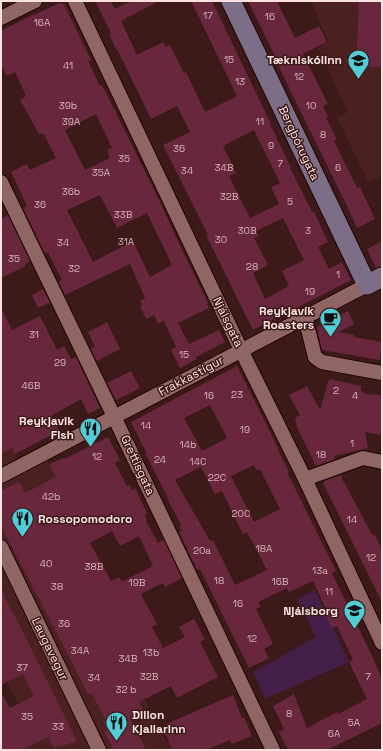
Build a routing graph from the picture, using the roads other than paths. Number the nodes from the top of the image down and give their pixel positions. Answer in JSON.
{"nodes":[{"id":1,"x":35,"y":1,"type":"edge"},
{"id":2,"x":75,"y":1,"type":"edge"},
{"id":3,"x":231,"y":1,"type":"edge"},
{"id":4,"x":1,"y":18,"type":"edge"},
{"id":5,"x":1,"y":182,"type":"edge"},
{"id":6,"x":374,"y":281,"type":"edge"},
{"id":7,"x":305,"y":317,"type":"junction"},
{"id":8,"x":241,"y":350,"type":"junction"},
{"id":9,"x":382,"y":373,"type":"edge"},
{"id":10,"x":115,"y":418,"type":"junction"},
{"id":11,"x":382,"y":462,"type":"edge"},
{"id":12,"x":1,"y":476,"type":"edge"},
{"id":13,"x":306,"y":479,"type":"junction"},
{"id":14,"x":1,"y":547,"type":"edge"},
{"id":15,"x":382,"y":643,"type":"edge"},
{"id":16,"x":99,"y":750,"type":"edge"},
{"id":17,"x":273,"y":750,"type":"edge"}],
"edges":[{"from":1,"to":4,"type":"street"},
{"from":2,"to":8,"type":"street","name":"Njálsgata"},
{"from":3,"to":6,"type":"street","name":"Bergþórugata"},
{"from":5,"to":10,"type":"street","name":"Grettisgata"},
{"from":6,"to":7,"type":"street","name":"Frakkastígur"},
{"from":7,"to":8,"type":"street","name":"Frakkastígur"},
{"from":7,"to":9,"type":"street"},
{"from":8,"to":10,"type":"street","name":"Frakkastígur"},
{"from":8,"to":13,"type":"street","name":"Njálsgata"},
{"from":10,"to":12,"type":"street","name":"Frakkastígur"},
{"from":10,"to":17,"type":"street","name":"Grettisgata"},
{"from":11,"to":13,"type":"street"},
{"from":13,"to":15,"type":"street","name":"Njálsgata"},
{"from":14,"to":16,"type":"street","name":"Laugavegur"}]}
